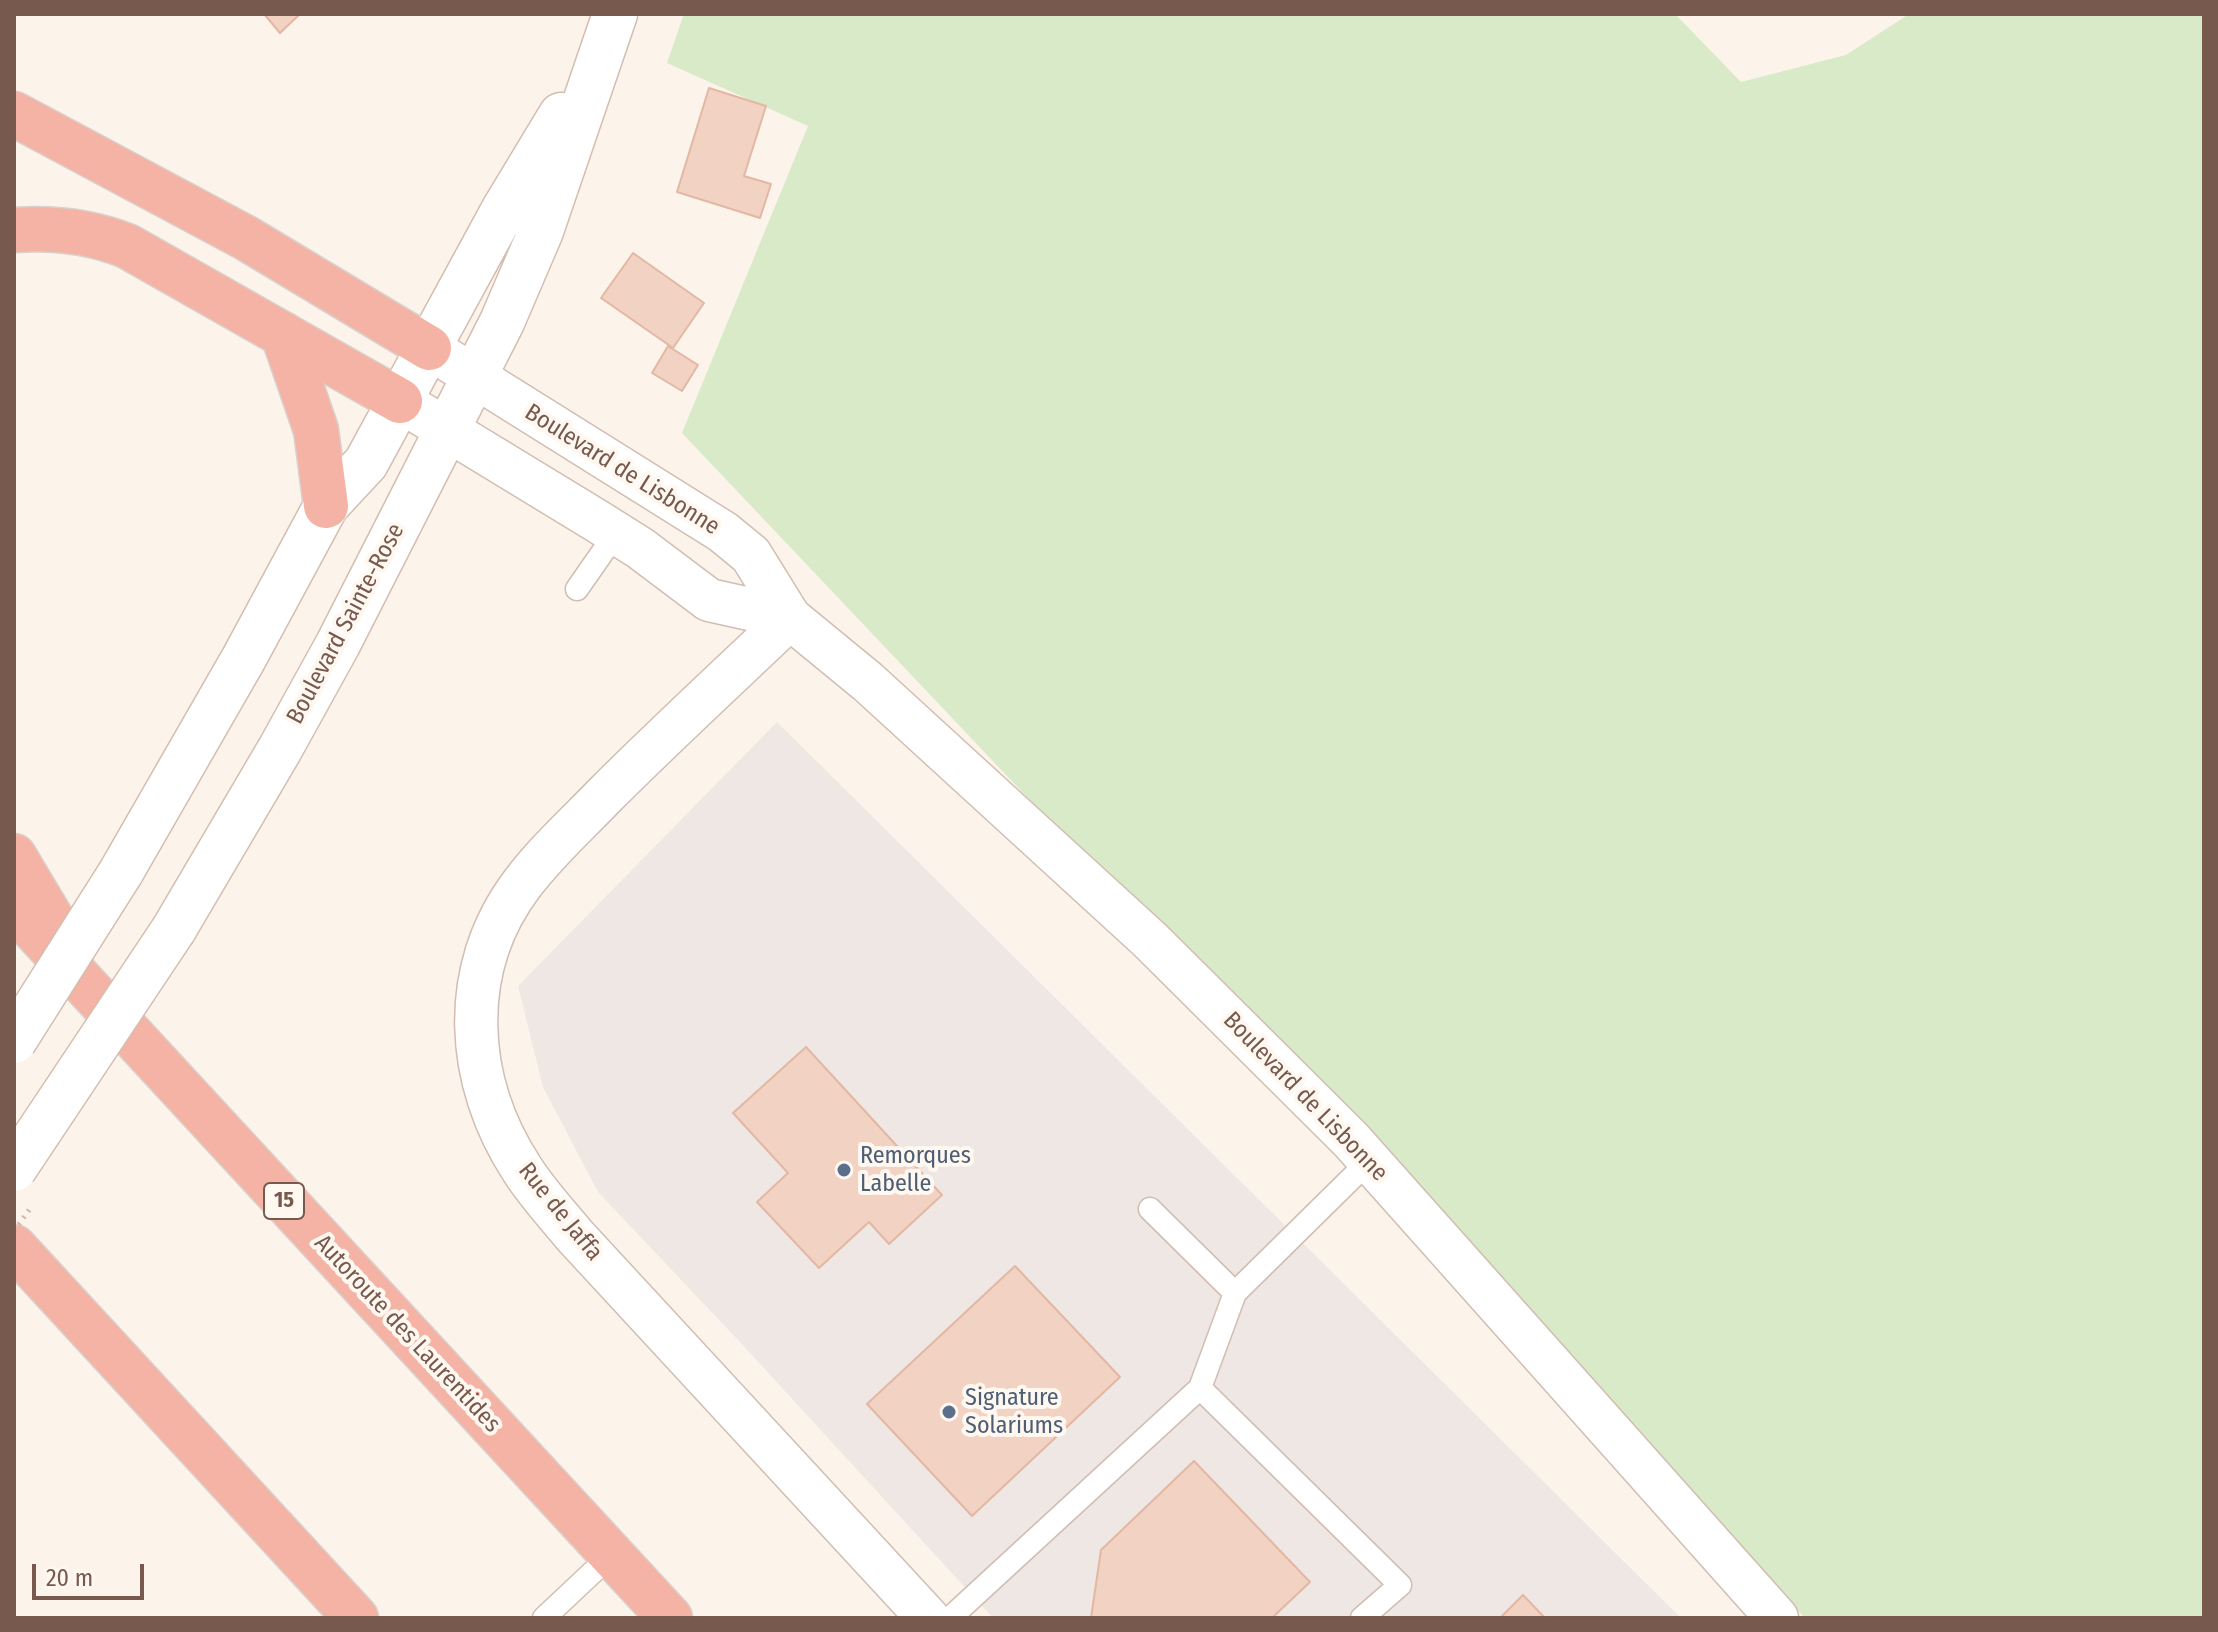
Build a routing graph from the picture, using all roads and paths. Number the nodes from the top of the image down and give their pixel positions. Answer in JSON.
{"nodes":[{"id":1,"x":610,"y":27,"type":"edge"},
{"id":2,"x":14,"y":114,"type":"edge"},
{"id":3,"x":14,"y":230,"type":"edge"},
{"id":4,"x":283,"y":334,"type":"junction"},
{"id":5,"x":429,"y":348,"type":"junction"},
{"id":6,"x":474,"y":377,"type":"junction"},
{"id":7,"x":400,"y":401,"type":"junction"},
{"id":8,"x":446,"y":430,"type":"junction"},
{"id":9,"x":326,"y":506,"type":"junction"},
{"id":10,"x":616,"y":533,"type":"junction"},
{"id":11,"x":577,"y":589,"type":"dead end"},
{"id":12,"x":790,"y":618,"type":"junction"},
{"id":13,"x":14,"y":856,"type":"edge"},
{"id":14,"x":14,"y":908,"type":"edge"},
{"id":15,"x":105,"y":1008,"type":"junction"},
{"id":16,"x":14,"y":1041,"type":"edge"},
{"id":17,"x":1368,"y":1162,"type":"junction"},
{"id":18,"x":14,"y":1169,"type":"edge"},
{"id":19,"x":1150,"y":1209,"type":"dead end"},
{"id":20,"x":14,"y":1247,"type":"edge"},
{"id":21,"x":1235,"y":1293,"type":"junction"},
{"id":22,"x":1200,"y":1388,"type":"junction"},
{"id":23,"x":611,"y":1555,"type":"junction"},
{"id":24,"x":356,"y":1618,"type":"edge"},
{"id":25,"x":544,"y":1618,"type":"edge"},
{"id":26,"x":670,"y":1618,"type":"edge"},
{"id":27,"x":928,"y":1618,"type":"edge"},
{"id":28,"x":950,"y":1618,"type":"edge"},
{"id":29,"x":1362,"y":1618,"type":"edge"},
{"id":30,"x":1777,"y":1618,"type":"edge"}],
"edges":[{"from":1,"to":5,"type":"street","name":"Boulevard Sainte-Rose"},
{"from":1,"to":6,"type":"street","name":"Boulevard Sainte-Rose"},
{"from":2,"to":5,"type":"highway"},
{"from":3,"to":4,"type":"highway"},
{"from":4,"to":7,"type":"highway"},
{"from":4,"to":9,"type":"highway"},
{"from":5,"to":6,"type":"street","name":"Boulevard de Lisbonne"},
{"from":5,"to":7,"type":"street","name":"Boulevard Sainte-Rose"},
{"from":6,"to":8,"type":"street","name":"Boulevard Sainte-Rose"},
{"from":6,"to":12,"type":"street","name":"Boulevard de Lisbonne"},
{"from":7,"to":8,"type":"street","name":"Boulevard de Lisbonne"},
{"from":7,"to":9,"type":"street","name":"Boulevard Sainte-Rose"},
{"from":8,"to":10,"type":"street","name":"Boulevard de Lisbonne"},
{"from":8,"to":18,"type":"street","name":"Boulevard Sainte-Rose","bridge":true},
{"from":9,"to":16,"type":"street","name":"Boulevard Sainte-Rose","bridge":true},
{"from":10,"to":11,"type":"lane"},
{"from":10,"to":12,"type":"street","name":"Boulevard de Lisbonne"},
{"from":12,"to":17,"type":"street","name":"Boulevard de Lisbonne"},
{"from":12,"to":27,"type":"street","name":"Rue de Jaffa"},
{"from":13,"to":15,"type":"highway"},
{"from":14,"to":15,"type":"highway","name":"Autoroute des Laurentides","number":"15"},
{"from":15,"to":23,"type":"highway","name":"Autoroute des Laurentides","number":"15"},
{"from":17,"to":21,"type":"lane"},
{"from":17,"to":30,"type":"street","name":"Boulevard de Lisbonne"},
{"from":19,"to":21,"type":"lane"},
{"from":20,"to":24,"type":"highway"},
{"from":21,"to":22,"type":"lane"},
{"from":22,"to":28,"type":"lane"},
{"from":22,"to":29,"type":"lane"},
{"from":23,"to":25,"type":"lane"},
{"from":23,"to":26,"type":"highway","name":"Autoroute des Laurentides","number":"15"}]}
